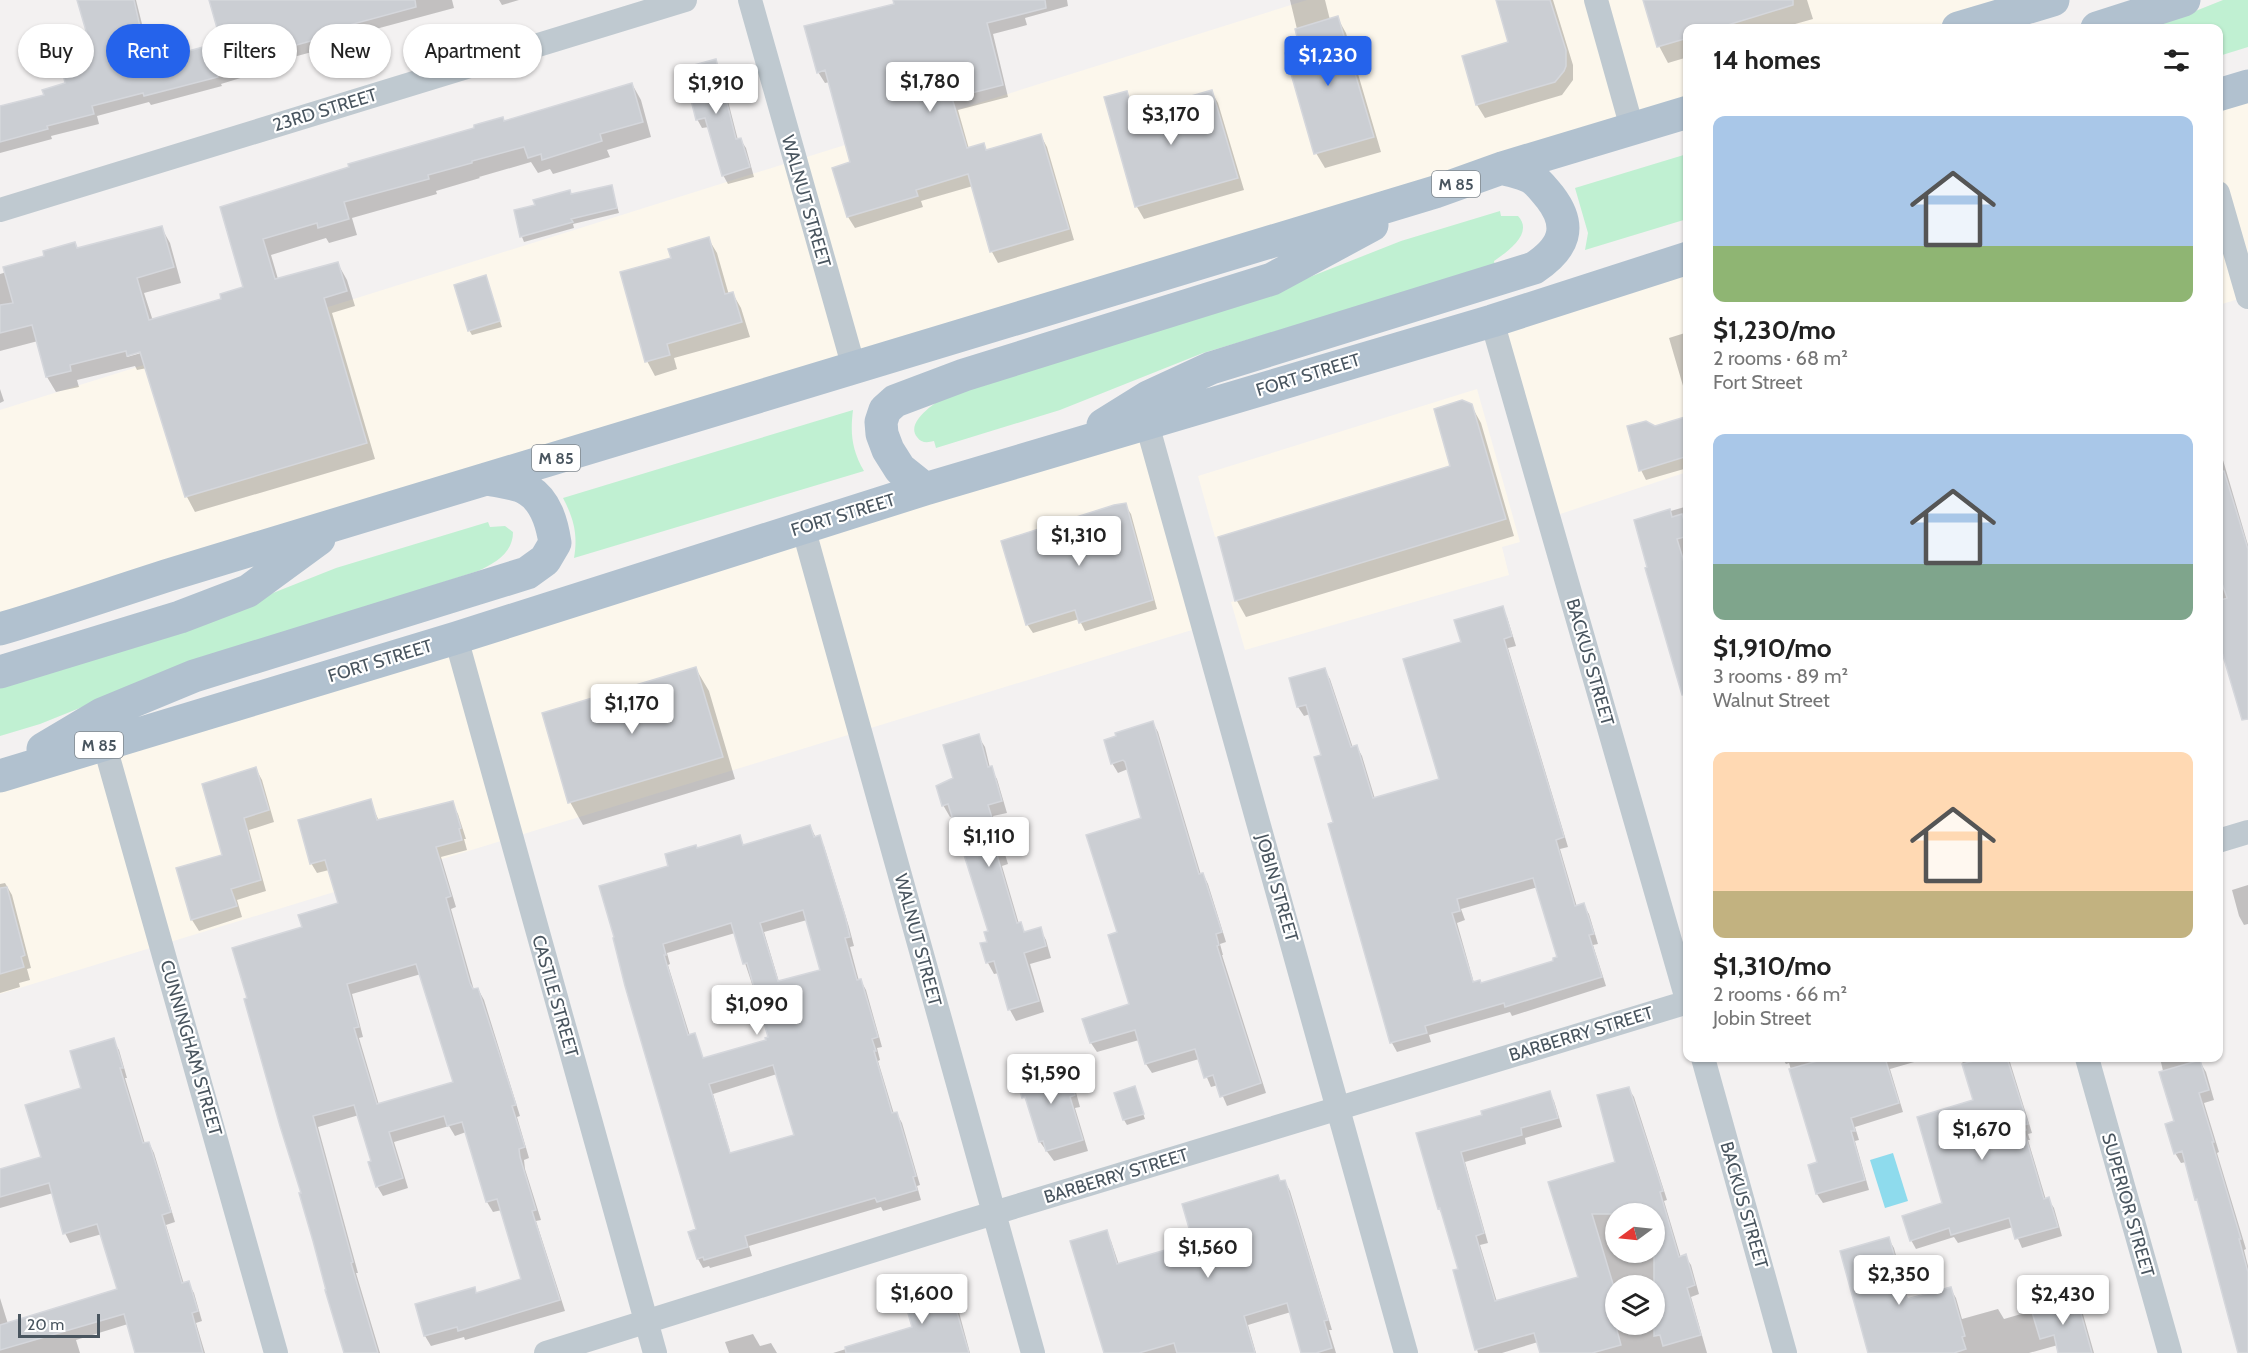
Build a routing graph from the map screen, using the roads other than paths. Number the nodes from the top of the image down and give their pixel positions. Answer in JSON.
{"nodes":[{"id":1,"x":685,"y":0,"type":"edge"},
{"id":2,"x":750,"y":0,"type":"edge"},
{"id":3,"x":1596,"y":0,"type":"edge"},
{"id":4,"x":2053,"y":0,"type":"edge"},
{"id":5,"x":2184,"y":0,"type":"edge"},
{"id":6,"x":1972,"y":24,"type":"edge"},
{"id":7,"x":2109,"y":24,"type":"edge"},
{"id":8,"x":2248,"y":86,"type":"edge"},
{"id":9,"x":2223,"y":94,"type":"edge"},
{"id":10,"x":1683,"y":113,"type":"edge"},
{"id":11,"x":1632,"y":128,"type":"junction"},
{"id":12,"x":1502,"y":168,"type":"junction"},
{"id":13,"x":1435,"y":192,"type":"junction"},
{"id":14,"x":0,"y":210,"type":"edge"},
{"id":15,"x":2223,"y":210,"type":"edge"},
{"id":16,"x":1683,"y":260,"type":"edge"},
{"id":17,"x":2248,"y":297,"type":"edge"},
{"id":18,"x":1492,"y":321,"type":"junction"},
{"id":19,"x":854,"y":368,"type":"junction"},
{"id":20,"x":1147,"y":424,"type":"junction"},
{"id":21,"x":1065,"y":449,"type":"junction"},
{"id":22,"x":488,"y":479,"type":"junction"},
{"id":23,"x":925,"y":489,"type":"junction"},
{"id":24,"x":337,"y":526,"type":"junction"},
{"id":25,"x":803,"y":527,"type":"junction"},
{"id":26,"x":0,"y":629,"type":"edge"},
{"id":27,"x":456,"y":638,"type":"junction"},
{"id":28,"x":0,"y":672,"type":"edge"},
{"id":29,"x":104,"y":743,"type":"junction"},
{"id":30,"x":0,"y":775,"type":"edge"},
{"id":31,"x":2248,"y":832,"type":"edge"},
{"id":32,"x":2223,"y":840,"type":"edge"},
{"id":33,"x":1683,"y":988,"type":"edge"},
{"id":34,"x":1683,"y":1003,"type":"edge"},
{"id":35,"x":1704,"y":1062,"type":"edge"},
{"id":36,"x":2088,"y":1062,"type":"edge"},
{"id":37,"x":1338,"y":1107,"type":"junction"},
{"id":38,"x":994,"y":1214,"type":"junction"},
{"id":39,"x":647,"y":1322,"type":"junction"},
{"id":40,"x":276,"y":1353,"type":"edge"},
{"id":41,"x":546,"y":1353,"type":"edge"},
{"id":42,"x":656,"y":1353,"type":"edge"},
{"id":43,"x":1033,"y":1353,"type":"edge"},
{"id":44,"x":1406,"y":1353,"type":"edge"},
{"id":45,"x":1785,"y":1353,"type":"edge"},
{"id":46,"x":2170,"y":1353,"type":"edge"}],
"edges":[{"from":1,"to":14,"type":"street","name":"23RD STREET"},
{"from":2,"to":19,"type":"street","name":"WALNUT STREET"},
{"from":3,"to":11,"type":"street"},
{"from":4,"to":6,"type":"main road"},
{"from":5,"to":7,"type":"main road"},
{"from":8,"to":9,"type":"main road"},
{"from":10,"to":11,"type":"main road","number":"M 85"},
{"from":11,"to":12,"type":"main road","number":"M 85"},
{"from":12,"to":13,"type":"main road","number":"M 85"},
{"from":12,"to":21,"type":"main road"},
{"from":13,"to":19,"type":"main road","number":"M 85"},
{"from":13,"to":23,"type":"main road"},
{"from":15,"to":17,"type":"street"},
{"from":16,"to":18,"type":"main road","name":"FORT STREET","number":"M 85"},
{"from":18,"to":20,"type":"main road","name":"FORT STREET","number":"M 85"},
{"from":18,"to":33,"type":"street","name":"BACKUS STREET"},
{"from":19,"to":22,"type":"main road","number":"M 85"},
{"from":20,"to":21,"type":"main road","name":"FORT STREET","number":"M 85"},
{"from":20,"to":37,"type":"street","name":"JOBIN STREET"},
{"from":21,"to":23,"type":"main road","name":"FORT STREET","number":"M 85"},
{"from":22,"to":24,"type":"main road","number":"M 85"},
{"from":22,"to":30,"type":"main road"},
{"from":23,"to":25,"type":"main road","name":"FORT STREET","number":"M 85"},
{"from":24,"to":26,"type":"main road","number":"M 85"},
{"from":24,"to":28,"type":"main road"},
{"from":25,"to":27,"type":"main road","name":"FORT STREET","number":"M 85"},
{"from":25,"to":38,"type":"street","name":"WALNUT STREET"},
{"from":27,"to":29,"type":"main road","name":"FORT STREET","number":"M 85"},
{"from":27,"to":39,"type":"street","name":"CASTLE STREET"},
{"from":29,"to":30,"type":"main road","name":"FORT STREET","number":"M 85"},
{"from":29,"to":40,"type":"street","name":"CUNNINGHAM STREET"},
{"from":31,"to":32,"type":"street"},
{"from":34,"to":37,"type":"street","name":"BARBERRY STREET"},
{"from":35,"to":45,"type":"street","name":"BACKUS STREET"},
{"from":36,"to":46,"type":"street","name":"SUPERIOR STREET"},
{"from":37,"to":38,"type":"street","name":"BARBERRY STREET"},
{"from":37,"to":44,"type":"street","name":"JOBIN STREET"},
{"from":38,"to":39,"type":"street","name":"BARBERRY STREET"},
{"from":38,"to":43,"type":"street","name":"WALNUT STREET"},
{"from":39,"to":41,"type":"street","name":"BARBERRY STREET"},
{"from":39,"to":42,"type":"street","name":"CASTLE STREET"}]}
